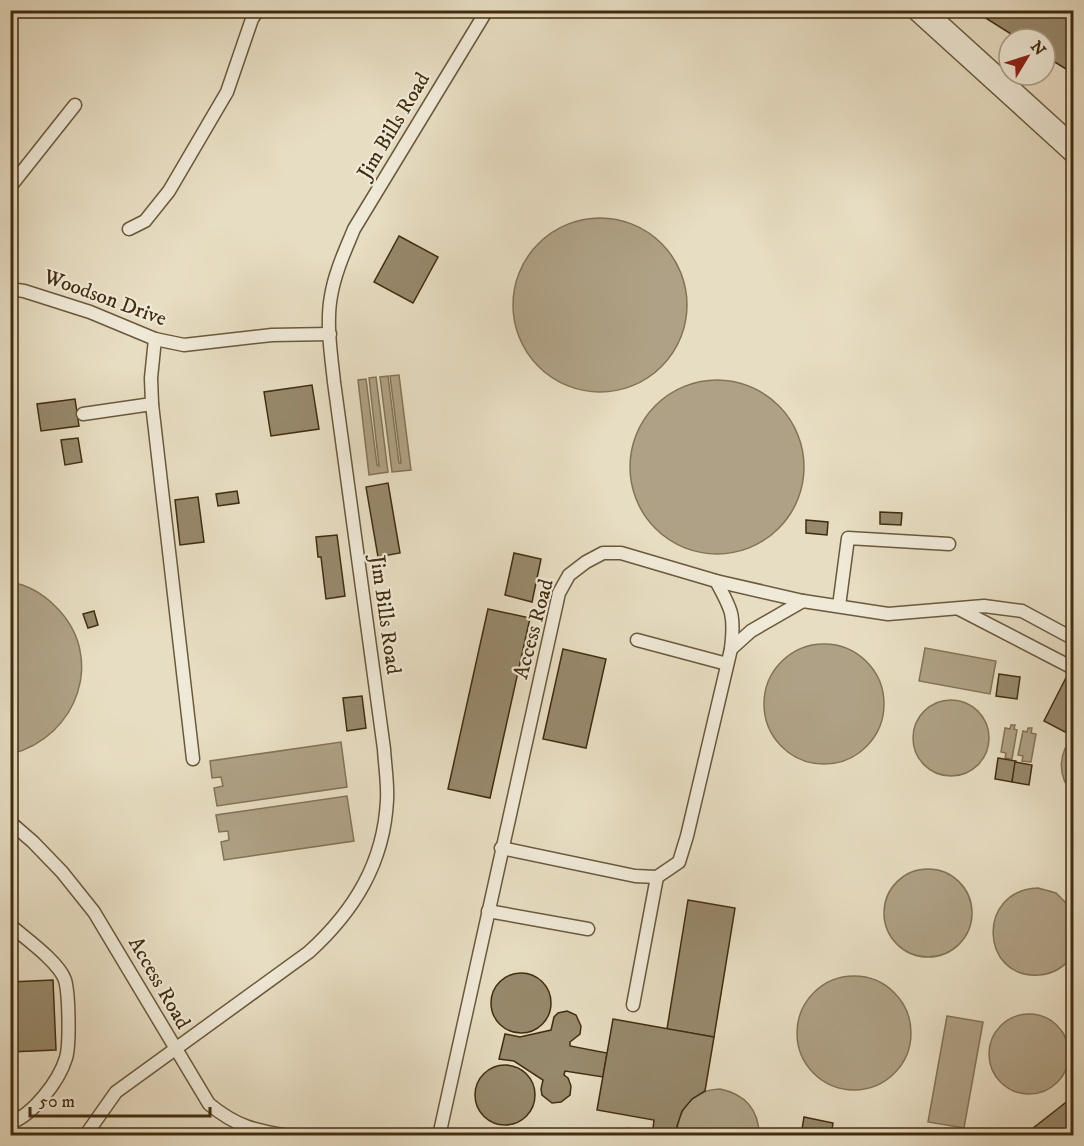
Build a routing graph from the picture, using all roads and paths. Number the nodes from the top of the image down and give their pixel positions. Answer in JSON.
{"nodes":[{"id":1,"x":258,"y":10,"type":"edge"},
{"id":2,"x":487,"y":10,"type":"edge"},
{"id":3,"x":921,"y":10,"type":"edge"},
{"id":4,"x":75,"y":105,"type":"dead end"},
{"id":5,"x":1074,"y":150,"type":"edge"},
{"id":6,"x":10,"y":187,"type":"edge"},
{"id":7,"x":129,"y":229,"type":"dead end"},
{"id":8,"x":10,"y":289,"type":"edge"},
{"id":9,"x":330,"y":334,"type":"junction"},
{"id":10,"x":155,"y":339,"type":"junction"},
{"id":11,"x":152,"y":404,"type":"junction"},
{"id":12,"x":83,"y":414,"type":"dead end"},
{"id":13,"x":949,"y":544,"type":"dead end"},
{"id":14,"x":716,"y":581,"type":"junction"},
{"id":15,"x":802,"y":601,"type":"junction"},
{"id":16,"x":839,"y":606,"type":"junction"},
{"id":17,"x":958,"y":609,"type":"junction"},
{"id":18,"x":1074,"y":639,"type":"edge"},
{"id":19,"x":637,"y":640,"type":"dead end"},
{"id":20,"x":731,"y":649,"type":"junction"},
{"id":21,"x":727,"y":664,"type":"junction"},
{"id":22,"x":1071,"y":667,"type":"dead end"},
{"id":23,"x":194,"y":759,"type":"dead end"},
{"id":24,"x":10,"y":822,"type":"edge"},
{"id":25,"x":501,"y":848,"type":"junction"},
{"id":26,"x":657,"y":877,"type":"junction"},
{"id":27,"x":488,"y":910,"type":"junction"},
{"id":28,"x":10,"y":925,"type":"edge"},
{"id":29,"x":588,"y":929,"type":"dead end"},
{"id":30,"x":633,"y":1005,"type":"dead end"},
{"id":31,"x":175,"y":1049,"type":"junction"},
{"id":32,"x":10,"y":1123,"type":"edge"},
{"id":33,"x":85,"y":1136,"type":"edge"},
{"id":34,"x":289,"y":1136,"type":"edge"},
{"id":35,"x":439,"y":1136,"type":"edge"}],
"edges":[{"from":1,"to":7,"type":"lane"},
{"from":2,"to":9,"type":"lane","name":"Jim Bills Road"},
{"from":3,"to":5,"type":"street"},
{"from":4,"to":6,"type":"lane"},
{"from":8,"to":10,"type":"lane","name":"Woodson Drive"},
{"from":9,"to":10,"type":"lane","name":"Woodson Drive"},
{"from":9,"to":31,"type":"lane","name":"Jim Bills Road"},
{"from":10,"to":11,"type":"lane"},
{"from":11,"to":12,"type":"lane"},
{"from":11,"to":23,"type":"lane"},
{"from":13,"to":16,"type":"lane"},
{"from":14,"to":15,"type":"lane","name":"Access Road"},
{"from":14,"to":20,"type":"lane"},
{"from":14,"to":25,"type":"lane","name":"Access Road"},
{"from":15,"to":16,"type":"lane","name":"Access Road"},
{"from":15,"to":20,"type":"lane"},
{"from":16,"to":17,"type":"lane","name":"Access Road"},
{"from":17,"to":18,"type":"lane","name":"Access Road"},
{"from":17,"to":22,"type":"lane"},
{"from":19,"to":21,"type":"lane"},
{"from":20,"to":21,"type":"lane"},
{"from":21,"to":26,"type":"lane"},
{"from":24,"to":31,"type":"lane","name":"Access Road"},
{"from":25,"to":26,"type":"lane"},
{"from":25,"to":27,"type":"lane","name":"Access Road"},
{"from":26,"to":30,"type":"lane"},
{"from":27,"to":29,"type":"lane"},
{"from":27,"to":35,"type":"lane","name":"Access Road"},
{"from":28,"to":32,"type":"lane"},
{"from":31,"to":33,"type":"lane","name":"Jim Bills Road"},
{"from":31,"to":34,"type":"lane","name":"Access Road"}]}
